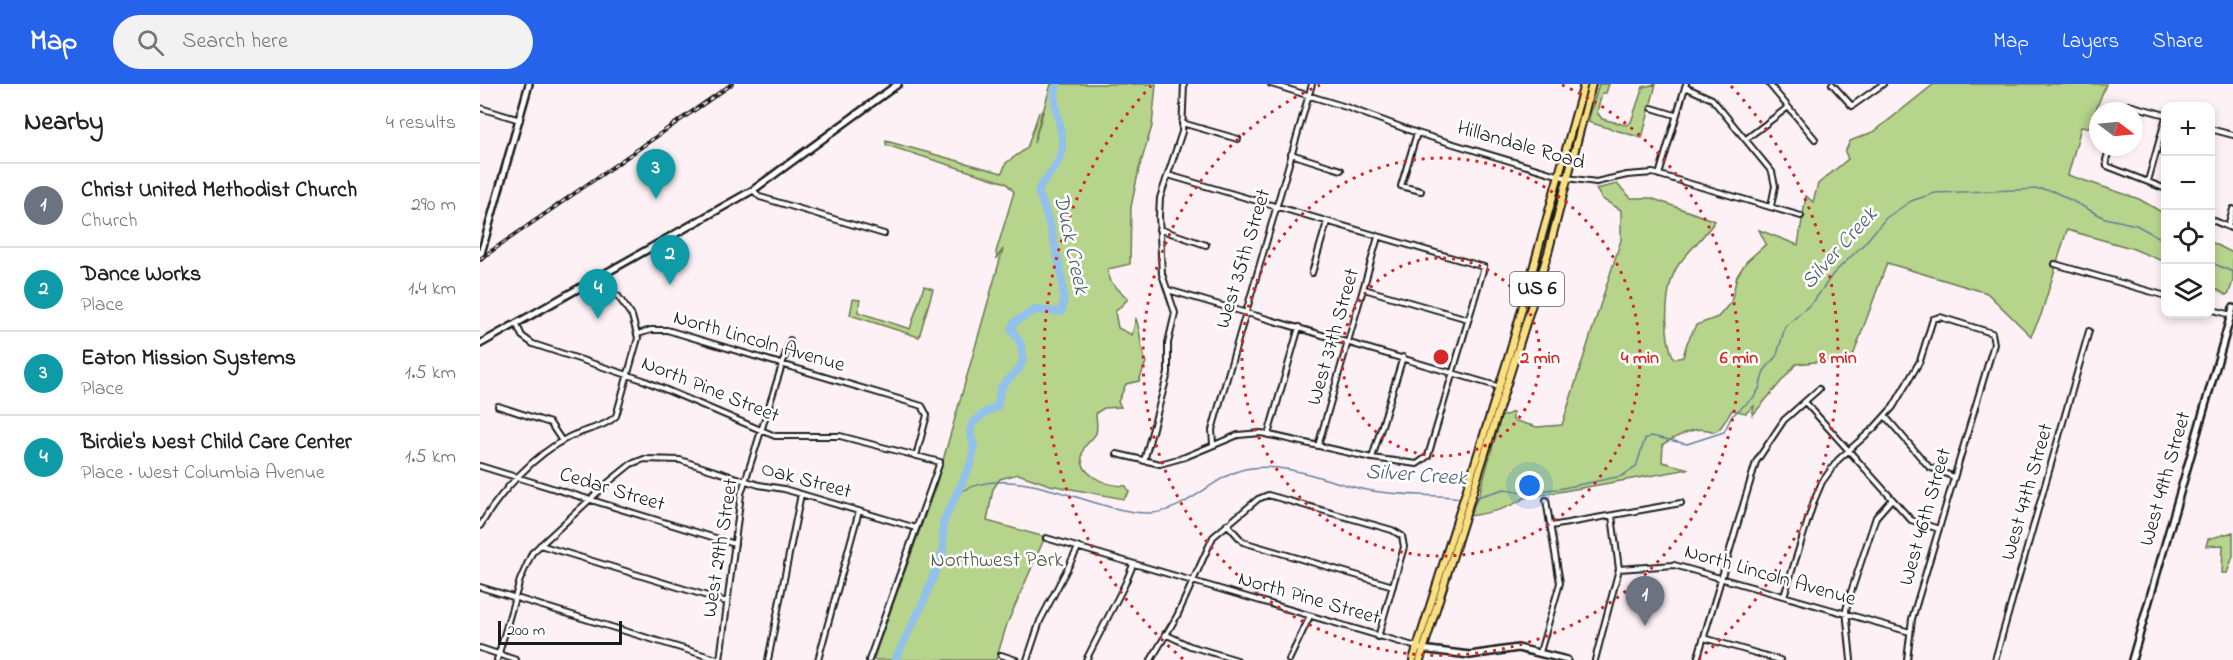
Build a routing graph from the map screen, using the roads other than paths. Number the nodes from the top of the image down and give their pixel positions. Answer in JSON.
{"nodes":[{"id":1,"x":530,"y":84,"type":"edge"},
{"id":2,"x":898,"y":84,"type":"edge"},
{"id":3,"x":1184,"y":84,"type":"edge"},
{"id":4,"x":1271,"y":84,"type":"edge"},
{"id":5,"x":1312,"y":84,"type":"edge"},
{"id":6,"x":1584,"y":84,"type":"edge"},
{"id":7,"x":1592,"y":84,"type":"edge"},
{"id":8,"x":1768,"y":84,"type":"edge"},
{"id":9,"x":1832,"y":84,"type":"edge"},
{"id":10,"x":1883,"y":84,"type":"edge"},
{"id":11,"x":1686,"y":86,"type":"edge"},
{"id":12,"x":1309,"y":96,"type":"junction"},
{"id":13,"x":480,"y":108,"type":"edge"},
{"id":14,"x":1652,"y":108,"type":"dead end"},
{"id":15,"x":1787,"y":108,"type":"junction"},
{"id":16,"x":2143,"y":109,"type":"edge"},
{"id":17,"x":1675,"y":115,"type":"junction"},
{"id":18,"x":2161,"y":115,"type":"edge"},
{"id":19,"x":520,"y":120,"type":"junction"},
{"id":20,"x":1182,"y":123,"type":"junction"},
{"id":21,"x":2215,"y":130,"type":"edge"},
{"id":22,"x":1417,"y":132,"type":"junction"},
{"id":23,"x":2161,"y":134,"type":"edge"},
{"id":24,"x":2233,"y":135,"type":"edge"},
{"id":25,"x":1238,"y":139,"type":"dead end"},
{"id":26,"x":1746,"y":139,"type":"junction"},
{"id":27,"x":1815,"y":139,"type":"dead end"},
{"id":28,"x":1291,"y":154,"type":"junction"},
{"id":29,"x":2107,"y":156,"type":"edge"},
{"id":30,"x":1341,"y":170,"type":"dead end"},
{"id":31,"x":1168,"y":175,"type":"junction"},
{"id":32,"x":1659,"y":175,"type":"junction"},
{"id":33,"x":1564,"y":176,"type":"junction"},
{"id":34,"x":2148,"y":181,"type":"junction"},
{"id":35,"x":2161,"y":187,"type":"edge"},
{"id":36,"x":753,"y":190,"type":"junction"},
{"id":37,"x":1421,"y":191,"type":"dead end"},
{"id":38,"x":1771,"y":206,"type":"junction"},
{"id":39,"x":1275,"y":207,"type":"junction"},
{"id":40,"x":2233,"y":209,"type":"edge"},
{"id":41,"x":1801,"y":216,"type":"dead end"},
{"id":42,"x":2215,"y":221,"type":"edge"},
{"id":43,"x":1326,"y":222,"type":"junction"},
{"id":44,"x":2230,"y":228,"type":"edge"},
{"id":45,"x":1159,"y":230,"type":"junction"},
{"id":46,"x":884,"y":234,"type":"dead end"},
{"id":47,"x":1378,"y":237,"type":"junction"},
{"id":48,"x":483,"y":238,"type":"edge"},
{"id":49,"x":1206,"y":245,"type":"dead end"},
{"id":50,"x":480,"y":257,"type":"edge"},
{"id":51,"x":2055,"y":264,"type":"dead end"},
{"id":52,"x":1312,"y":273,"type":"dead end"},
{"id":53,"x":594,"y":279,"type":"junction"},
{"id":54,"x":1364,"y":289,"type":"junction"},
{"id":55,"x":1167,"y":290,"type":"junction"},
{"id":56,"x":2161,"y":295,"type":"edge"},
{"id":57,"x":2233,"y":308,"type":"edge"},
{"id":58,"x":2215,"y":310,"type":"edge"},
{"id":59,"x":1245,"y":311,"type":"junction"},
{"id":60,"x":2231,"y":315,"type":"junction"},
{"id":61,"x":1468,"y":319,"type":"junction"},
{"id":62,"x":516,"y":323,"type":"junction"},
{"id":63,"x":1299,"y":327,"type":"junction"},
{"id":64,"x":2089,"y":331,"type":"dead end"},
{"id":65,"x":638,"y":334,"type":"junction"},
{"id":66,"x":790,"y":340,"type":"dead end"},
{"id":67,"x":1349,"y":341,"type":"junction"},
{"id":68,"x":480,"y":344,"type":"edge"},
{"id":69,"x":1403,"y":357,"type":"junction"},
{"id":70,"x":782,"y":365,"type":"junction"},
{"id":71,"x":1453,"y":372,"type":"junction"},
{"id":72,"x":629,"y":375,"type":"junction"},
{"id":73,"x":1502,"y":388,"type":"junction"},
{"id":74,"x":1819,"y":389,"type":"dead end"},
{"id":75,"x":1805,"y":402,"type":"junction"},
{"id":76,"x":498,"y":405,"type":"dead end"},
{"id":77,"x":1885,"y":416,"type":"junction"},
{"id":78,"x":760,"y":431,"type":"junction"},
{"id":79,"x":1268,"y":435,"type":"junction"},
{"id":80,"x":562,"y":441,"type":"junction"},
{"id":81,"x":1213,"y":444,"type":"junction"},
{"id":82,"x":1318,"y":446,"type":"junction"},
{"id":83,"x":1848,"y":450,"type":"junction"},
{"id":84,"x":1117,"y":454,"type":"dead end"},
{"id":85,"x":916,"y":456,"type":"junction"},
{"id":86,"x":1372,"y":458,"type":"junction"},
{"id":87,"x":1144,"y":461,"type":"junction"},
{"id":88,"x":480,"y":466,"type":"edge"},
{"id":89,"x":1954,"y":477,"type":"junction"},
{"id":90,"x":519,"y":478,"type":"junction"},
{"id":91,"x":745,"y":481,"type":"junction"},
{"id":92,"x":801,"y":494,"type":"junction"},
{"id":93,"x":590,"y":499,"type":"junction"},
{"id":94,"x":1546,"y":500,"type":"dead end"},
{"id":95,"x":1891,"y":500,"type":"junction"},
{"id":96,"x":1681,"y":503,"type":"dead end"},
{"id":97,"x":859,"y":511,"type":"junction"},
{"id":98,"x":1612,"y":516,"type":"junction"},
{"id":99,"x":1227,"y":524,"type":"junction"},
{"id":100,"x":480,"y":526,"type":"edge"},
{"id":101,"x":1551,"y":526,"type":"junction"},
{"id":102,"x":916,"y":528,"type":"junction"},
{"id":103,"x":1939,"y":529,"type":"junction"},
{"id":104,"x":1046,"y":538,"type":"dead end"},
{"id":105,"x":735,"y":544,"type":"junction"},
{"id":106,"x":540,"y":545,"type":"junction"},
{"id":107,"x":1077,"y":548,"type":"junction"},
{"id":108,"x":1133,"y":565,"type":"junction"},
{"id":109,"x":1619,"y":569,"type":"junction"},
{"id":110,"x":1721,"y":578,"type":"junction"},
{"id":111,"x":1191,"y":582,"type":"junction"},
{"id":112,"x":1393,"y":586,"type":"junction"},
{"id":113,"x":480,"y":587,"type":"edge"},
{"id":114,"x":1784,"y":596,"type":"junction"},
{"id":115,"x":515,"y":597,"type":"junction"},
{"id":116,"x":727,"y":602,"type":"junction"},
{"id":117,"x":1847,"y":615,"type":"junction"},
{"id":118,"x":1310,"y":616,"type":"junction"},
{"id":119,"x":1910,"y":632,"type":"junction"},
{"id":120,"x":1165,"y":634,"type":"junction"},
{"id":121,"x":1378,"y":637,"type":"junction"},
{"id":122,"x":1704,"y":638,"type":"junction"},
{"id":123,"x":480,"y":648,"type":"edge"},
{"id":124,"x":1420,"y":648,"type":"junction"},
{"id":125,"x":1540,"y":652,"type":"junction"},
{"id":126,"x":499,"y":654,"type":"junction"},
{"id":127,"x":1000,"y":655,"type":"dead end"},
{"id":128,"x":497,"y":660,"type":"edge"},
{"id":129,"x":516,"y":660,"type":"edge"},
{"id":130,"x":720,"y":660,"type":"edge"},
{"id":131,"x":768,"y":660,"type":"edge"},
{"id":132,"x":818,"y":660,"type":"edge"},
{"id":133,"x":869,"y":660,"type":"edge"},
{"id":134,"x":1016,"y":660,"type":"edge"},
{"id":135,"x":1027,"y":660,"type":"edge"},
{"id":136,"x":1086,"y":660,"type":"edge"},
{"id":137,"x":1151,"y":660,"type":"edge"},
{"id":138,"x":1237,"y":660,"type":"edge"},
{"id":139,"x":1289,"y":660,"type":"edge"},
{"id":140,"x":1413,"y":660,"type":"edge"},
{"id":141,"x":1420,"y":660,"type":"edge"},
{"id":142,"x":1567,"y":660,"type":"edge"},
{"id":143,"x":1594,"y":660,"type":"edge"},
{"id":144,"x":1697,"y":660,"type":"edge"},
{"id":145,"x":1780,"y":660,"type":"edge"},
{"id":146,"x":1851,"y":660,"type":"edge"},
{"id":147,"x":1907,"y":660,"type":"edge"},
{"id":148,"x":1995,"y":660,"type":"edge"},
{"id":149,"x":2132,"y":660,"type":"edge"}],
"edges":[{"from":1,"to":19,"type":"street"},
{"from":2,"to":36,"type":"street"},
{"from":3,"to":20,"type":"street"},
{"from":4,"to":12,"type":"street","name":"Hillandale Road"},
{"from":5,"to":12,"type":"street","name":"West 35th Street"},
{"from":6,"to":33,"type":"main road","number":"US 6"},
{"from":7,"to":33,"type":"main road","number":"US 6"},
{"from":8,"to":15,"type":"street"},
{"from":9,"to":10,"type":"street"},
{"from":11,"to":17,"type":"street"},
{"from":11,"to":26,"type":"street"},
{"from":12,"to":22,"type":"street","name":"Hillandale Road"},
{"from":12,"to":28,"type":"street","name":"West 35th Street"},
{"from":13,"to":19,"type":"street"},
{"from":14,"to":17,"type":"street"},
{"from":15,"to":26,"type":"street"},
{"from":15,"to":27,"type":"street"},
{"from":16,"to":18,"type":"street"},
{"from":17,"to":32,"type":"street"},
{"from":19,"to":48,"type":"street"},
{"from":20,"to":25,"type":"street"},
{"from":20,"to":31,"type":"street"},
{"from":21,"to":24,"type":"street"},
{"from":22,"to":33,"type":"street","name":"Hillandale Road"},
{"from":22,"to":37,"type":"street"},
{"from":23,"to":34,"type":"street"},
{"from":26,"to":38,"type":"street"},
{"from":28,"to":30,"type":"street"},
{"from":28,"to":39,"type":"street","name":"West 35th Street"},
{"from":29,"to":34,"type":"street"},
{"from":31,"to":39,"type":"street"},
{"from":31,"to":45,"type":"street"},
{"from":32,"to":33,"type":"street","name":"Hillandale Road"},
{"from":32,"to":38,"type":"street","name":"Hillandale Road"},
{"from":33,"to":73,"type":"main road","number":"US 6"},
{"from":34,"to":35,"type":"street"},
{"from":36,"to":46,"type":"street"},
{"from":36,"to":53,"type":"street"},
{"from":38,"to":41,"type":"street","name":"Hillandale Road"},
{"from":39,"to":43,"type":"street"},
{"from":39,"to":59,"type":"street","name":"West 35th Street"},
{"from":40,"to":44,"type":"street"},
{"from":42,"to":44,"type":"street"},
{"from":43,"to":47,"type":"street"},
{"from":43,"to":52,"type":"street"},
{"from":45,"to":49,"type":"street"},
{"from":45,"to":55,"type":"street"},
{"from":47,"to":54,"type":"street","name":"West 37th Street"},
{"from":47,"to":61,"type":"street"},
{"from":48,"to":50,"type":"street"},
{"from":51,"to":56,"type":"street"},
{"from":53,"to":62,"type":"street"},
{"from":53,"to":65,"type":"street"},
{"from":54,"to":61,"type":"street"},
{"from":54,"to":67,"type":"street","name":"West 37th Street"},
{"from":55,"to":59,"type":"street"},
{"from":55,"to":87,"type":"street"},
{"from":57,"to":60,"type":"street","name":"West 49th Street"},
{"from":58,"to":60,"type":"street"},
{"from":59,"to":63,"type":"street"},
{"from":59,"to":81,"type":"street","name":"West 35th Street"},
{"from":60,"to":149,"type":"street","name":"West 49th Street"},
{"from":61,"to":71,"type":"street"},
{"from":62,"to":68,"type":"street"},
{"from":62,"to":72,"type":"street","name":"North Pine Street"},
{"from":63,"to":67,"type":"street"},
{"from":63,"to":79,"type":"street"},
{"from":64,"to":148,"type":"street","name":"West 47th Street"},
{"from":65,"to":70,"type":"street","name":"North Lincoln Avenue"},
{"from":65,"to":72,"type":"street"},
{"from":66,"to":70,"type":"street","name":"West 29th Street"},
{"from":67,"to":69,"type":"street"},
{"from":67,"to":82,"type":"street","name":"West 37th Street"},
{"from":69,"to":71,"type":"street"},
{"from":69,"to":86,"type":"street"},
{"from":70,"to":78,"type":"street","name":"West 29th Street"},
{"from":70,"to":85,"type":"street","name":"North Lincoln Avenue"},
{"from":71,"to":73,"type":"street"},
{"from":71,"to":86,"type":"street"},
{"from":72,"to":78,"type":"street","name":"North Pine Street"},
{"from":72,"to":80,"type":"street"},
{"from":73,"to":124,"type":"main road","number":"US 6"},
{"from":73,"to":124,"type":"main road","number":"US 6"},
{"from":74,"to":75,"type":"street"},
{"from":75,"to":83,"type":"street"},
{"from":75,"to":110,"type":"street"},
{"from":76,"to":80,"type":"street"},
{"from":77,"to":83,"type":"street"},
{"from":77,"to":89,"type":"street"},
{"from":77,"to":89,"type":"street","name":"West 46th Street"},
{"from":78,"to":85,"type":"street","name":"North Pine Street"},
{"from":78,"to":91,"type":"street","name":"West 29th Street"},
{"from":79,"to":81,"type":"street"},
{"from":79,"to":82,"type":"street"},
{"from":80,"to":90,"type":"street"},
{"from":81,"to":87,"type":"street"},
{"from":82,"to":86,"type":"street"},
{"from":83,"to":95,"type":"street"},
{"from":83,"to":114,"type":"street"},
{"from":84,"to":87,"type":"street"},
{"from":85,"to":102,"type":"street","name":"North Pine Street"},
{"from":88,"to":90,"type":"street","name":"Cedar Street"},
{"from":89,"to":103,"type":"street","name":"West 46th Street"},
{"from":90,"to":93,"type":"street","name":"Cedar Street"},
{"from":90,"to":100,"type":"street"},
{"from":91,"to":92,"type":"street","name":"Oak Street"},
{"from":91,"to":93,"type":"street","name":"Oak Street"},
{"from":91,"to":105,"type":"street","name":"West 29th Street"},
{"from":92,"to":97,"type":"street","name":"Oak Street"},
{"from":92,"to":131,"type":"street"},
{"from":93,"to":105,"type":"street","name":"Cedar Street"},
{"from":93,"to":106,"type":"street","name":"Oak Street"},
{"from":94,"to":101,"type":"street"},
{"from":95,"to":103,"type":"street"},
{"from":95,"to":117,"type":"street"},
{"from":96,"to":98,"type":"street"},
{"from":97,"to":102,"type":"street","name":"Oak Street"},
{"from":97,"to":132,"type":"street"},
{"from":98,"to":101,"type":"street"},
{"from":98,"to":109,"type":"street"},
{"from":99,"to":111,"type":"street"},
{"from":99,"to":112,"type":"street"},
{"from":99,"to":112,"type":"street"},
{"from":101,"to":125,"type":"street"},
{"from":102,"to":133,"type":"street"},
{"from":103,"to":119,"type":"street","name":"West 46th Street"},
{"from":104,"to":107,"type":"street","name":"North Pine Street"},
{"from":105,"to":116,"type":"street","name":"West 29th Street"},
{"from":106,"to":115,"type":"street","name":"Oak Street"},
{"from":106,"to":116,"type":"street"},
{"from":107,"to":108,"type":"street","name":"North Pine Street"},
{"from":107,"to":135,"type":"street"},
{"from":108,"to":111,"type":"street","name":"North Pine Street"},
{"from":108,"to":136,"type":"street"},
{"from":109,"to":110,"type":"street","name":"North Lincoln Avenue"},
{"from":109,"to":143,"type":"street"},
{"from":110,"to":114,"type":"street","name":"North Lincoln Avenue"},
{"from":110,"to":122,"type":"street"},
{"from":111,"to":118,"type":"street","name":"North Pine Street"},
{"from":111,"to":120,"type":"street"},
{"from":112,"to":121,"type":"street"},
{"from":113,"to":115,"type":"street"},
{"from":114,"to":117,"type":"street","name":"North Lincoln Avenue"},
{"from":115,"to":126,"type":"street","name":"Oak Street"},
{"from":115,"to":130,"type":"street"},
{"from":116,"to":130,"type":"street","name":"West 29th Street"},
{"from":117,"to":119,"type":"street","name":"North Lincoln Avenue"},
{"from":117,"to":146,"type":"street"},
{"from":118,"to":121,"type":"street","name":"North Pine Street"},
{"from":118,"to":139,"type":"street"},
{"from":119,"to":147,"type":"street","name":"West 46th Street"},
{"from":120,"to":137,"type":"street"},
{"from":120,"to":138,"type":"street"},
{"from":121,"to":124,"type":"street","name":"North Pine Street"},
{"from":122,"to":144,"type":"street"},
{"from":122,"to":145,"type":"street"},
{"from":123,"to":126,"type":"street"},
{"from":124,"to":125,"type":"street","name":"North Pine Street"},
{"from":124,"to":140,"type":"main road","number":"US 6"},
{"from":124,"to":141,"type":"main road","number":"US 6"},
{"from":125,"to":142,"type":"street","name":"North Pine Street"},
{"from":126,"to":128,"type":"street","name":"Oak Street"},
{"from":126,"to":129,"type":"street"},
{"from":127,"to":134,"type":"street"}]}
